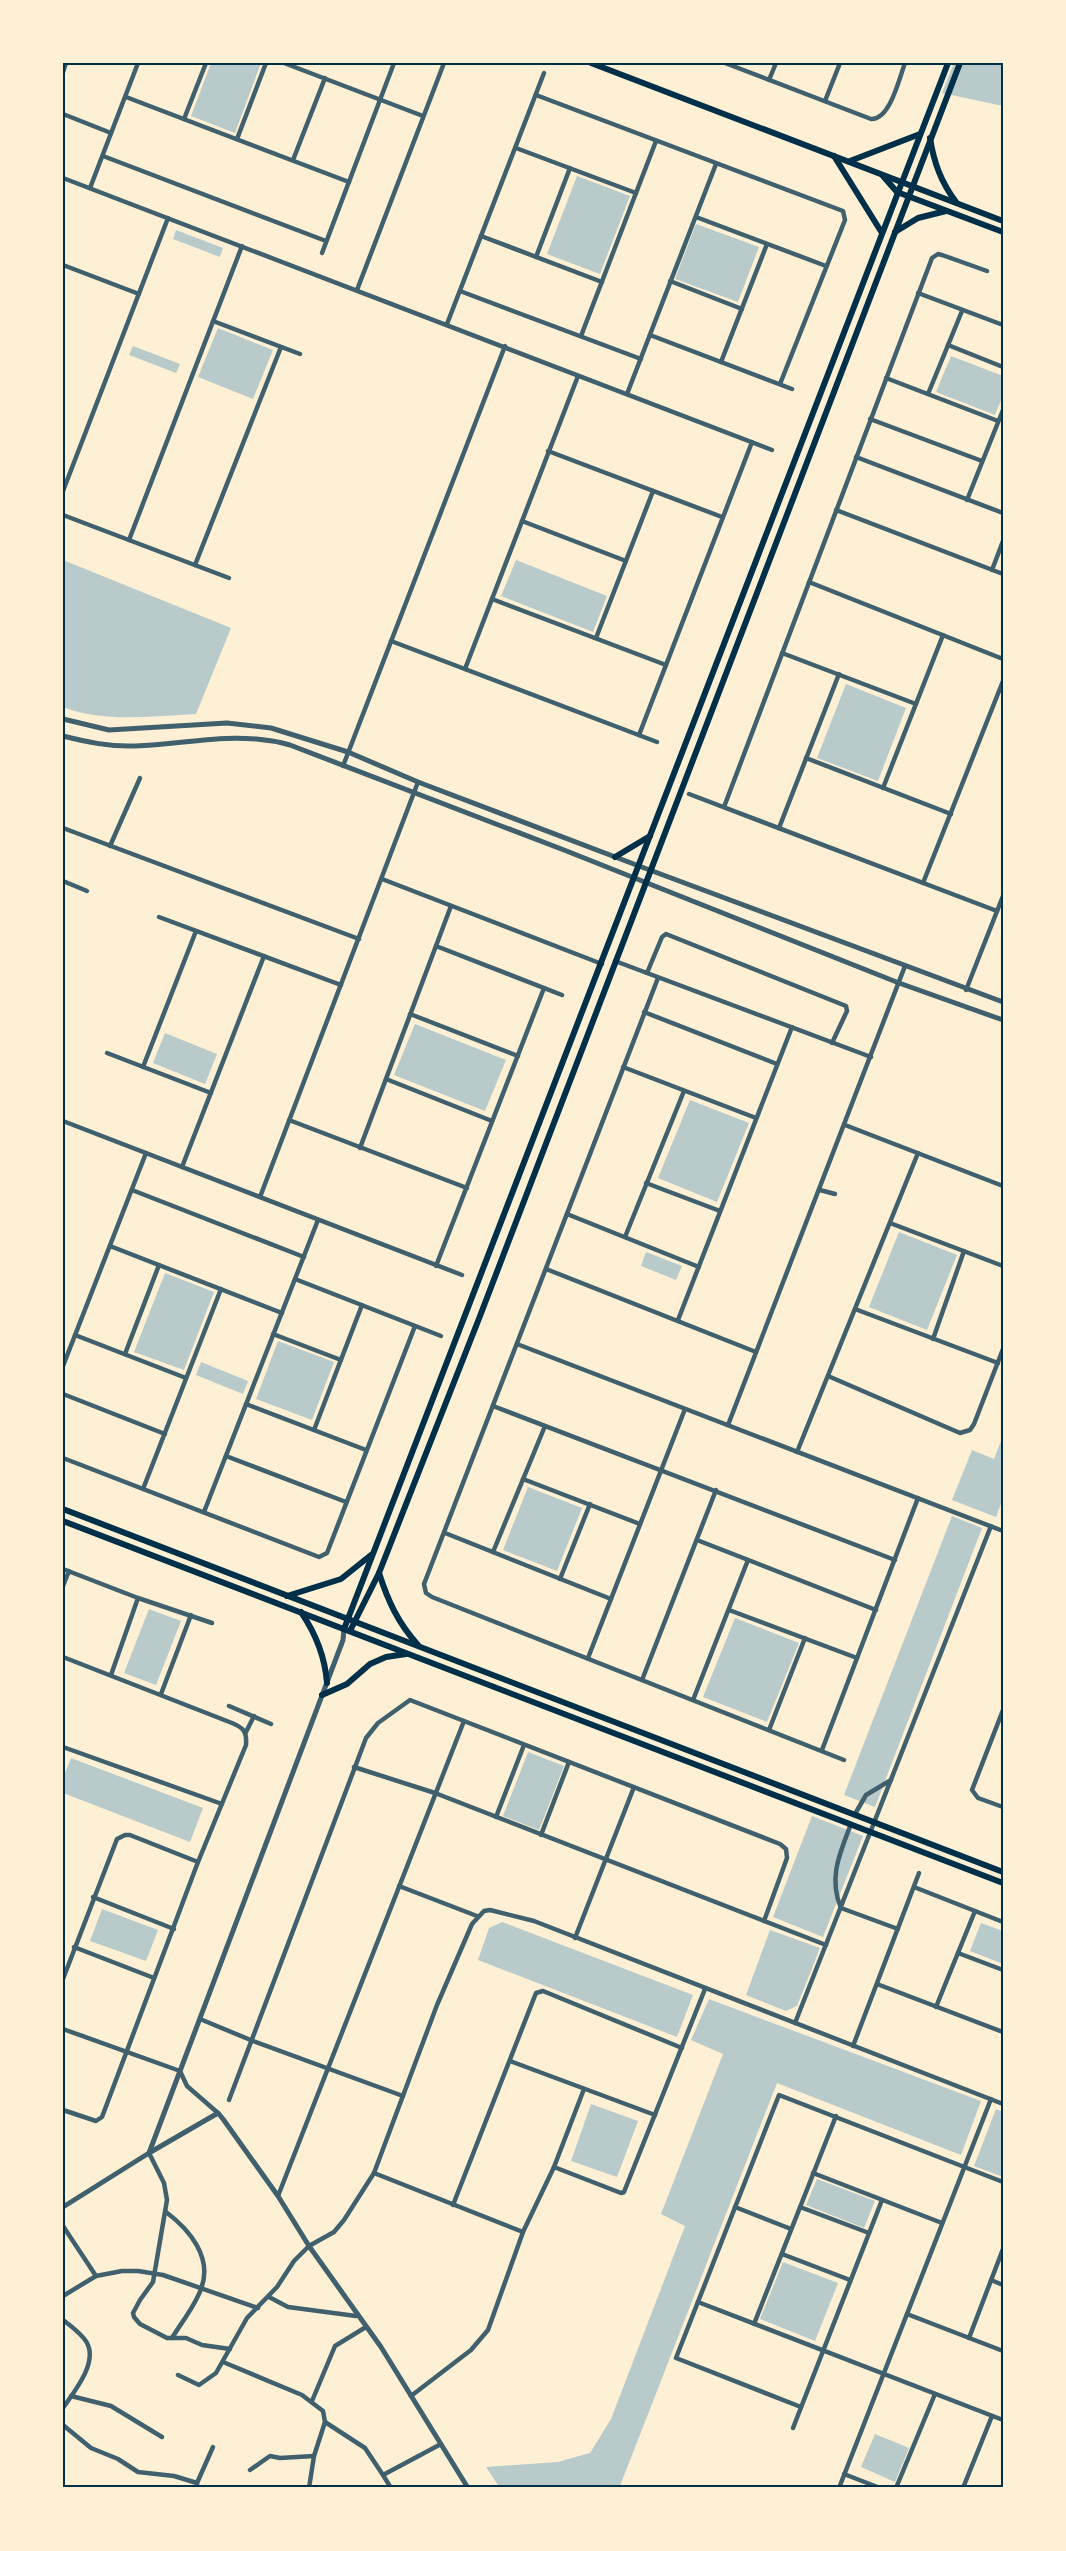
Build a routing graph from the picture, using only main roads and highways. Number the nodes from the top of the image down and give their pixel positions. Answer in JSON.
{"nodes":[{"id":1,"x":591,"y":63,"type":"edge"},
{"id":2,"x":948,"y":63,"type":"edge"},
{"id":3,"x":960,"y":63,"type":"edge"},
{"id":4,"x":921,"y":134,"type":"junction"},
{"id":5,"x":930,"y":138,"type":"junction"},
{"id":6,"x":834,"y":156,"type":"junction"},
{"id":7,"x":849,"y":162,"type":"junction"},
{"id":8,"x":883,"y":176,"type":"junction"},
{"id":9,"x":903,"y":180,"type":"junction"},
{"id":10,"x":912,"y":184,"type":"junction"},
{"id":11,"x":897,"y":192,"type":"junction"},
{"id":12,"x":908,"y":196,"type":"junction"},
{"id":13,"x":957,"y":203,"type":"junction"},
{"id":14,"x":947,"y":211,"type":"junction"},
{"id":15,"x":1003,"y":220,"type":"edge"},
{"id":16,"x":894,"y":232,"type":"junction"},
{"id":17,"x":1003,"y":232,"type":"edge"},
{"id":18,"x":882,"y":233,"type":"junction"},
{"id":19,"x":651,"y":835,"type":"junction"},
{"id":20,"x":615,"y":857,"type":"road end"},
{"id":21,"x":63,"y":1509,"type":"edge"},
{"id":22,"x":63,"y":1521,"type":"edge"},
{"id":23,"x":376,"y":1551,"type":"junction"},
{"id":24,"x":379,"y":1573,"type":"junction"},
{"id":25,"x":287,"y":1596,"type":"junction"},
{"id":26,"x":301,"y":1612,"type":"junction"},
{"id":27,"x":348,"y":1619,"type":"junction"},
{"id":28,"x":355,"y":1622,"type":"junction"},
{"id":29,"x":347,"y":1630,"type":"junction"},
{"id":30,"x":420,"y":1647,"type":"junction"},
{"id":31,"x":410,"y":1654,"type":"junction"},
{"id":32,"x":327,"y":1683,"type":"road end"},
{"id":33,"x":322,"y":1695,"type":"road end"},
{"id":34,"x":1003,"y":1872,"type":"edge"},
{"id":35,"x":1003,"y":1883,"type":"edge"}],
"edges":[{"from":1,"to":6,"type":"main road"},
{"from":2,"to":4,"type":"main road"},
{"from":3,"to":5,"type":"main road"},
{"from":4,"to":7,"type":"main road"},
{"from":4,"to":9,"type":"main road"},
{"from":5,"to":10,"type":"main road"},
{"from":5,"to":13,"type":"main road"},
{"from":6,"to":7,"type":"main road"},
{"from":6,"to":18,"type":"main road"},
{"from":7,"to":8,"type":"main road"},
{"from":8,"to":9,"type":"main road"},
{"from":8,"to":11,"type":"main road"},
{"from":9,"to":10,"type":"main road"},
{"from":9,"to":11,"type":"main road"},
{"from":10,"to":12,"type":"main road"},
{"from":10,"to":13,"type":"main road"},
{"from":11,"to":12,"type":"main road"},
{"from":11,"to":18,"type":"main road"},
{"from":12,"to":14,"type":"main road"},
{"from":12,"to":16,"type":"main road"},
{"from":13,"to":15,"type":"main road"},
{"from":14,"to":16,"type":"main road"},
{"from":14,"to":17,"type":"main road"},
{"from":16,"to":24,"type":"main road"},
{"from":18,"to":19,"type":"main road"},
{"from":19,"to":20,"type":"main road"},
{"from":19,"to":23,"type":"main road"},
{"from":21,"to":25,"type":"main road"},
{"from":22,"to":26,"type":"main road"},
{"from":23,"to":25,"type":"main road"},
{"from":23,"to":27,"type":"main road"},
{"from":24,"to":28,"type":"main road"},
{"from":24,"to":30,"type":"main road"},
{"from":25,"to":27,"type":"main road"},
{"from":26,"to":29,"type":"main road"},
{"from":26,"to":32,"type":"main road"},
{"from":27,"to":28,"type":"main road"},
{"from":27,"to":29,"type":"main road"},
{"from":28,"to":29,"type":"main road"},
{"from":28,"to":30,"type":"main road"},
{"from":29,"to":31,"type":"main road"},
{"from":30,"to":34,"type":"main road"},
{"from":31,"to":33,"type":"main road"},
{"from":31,"to":35,"type":"main road"}]}
